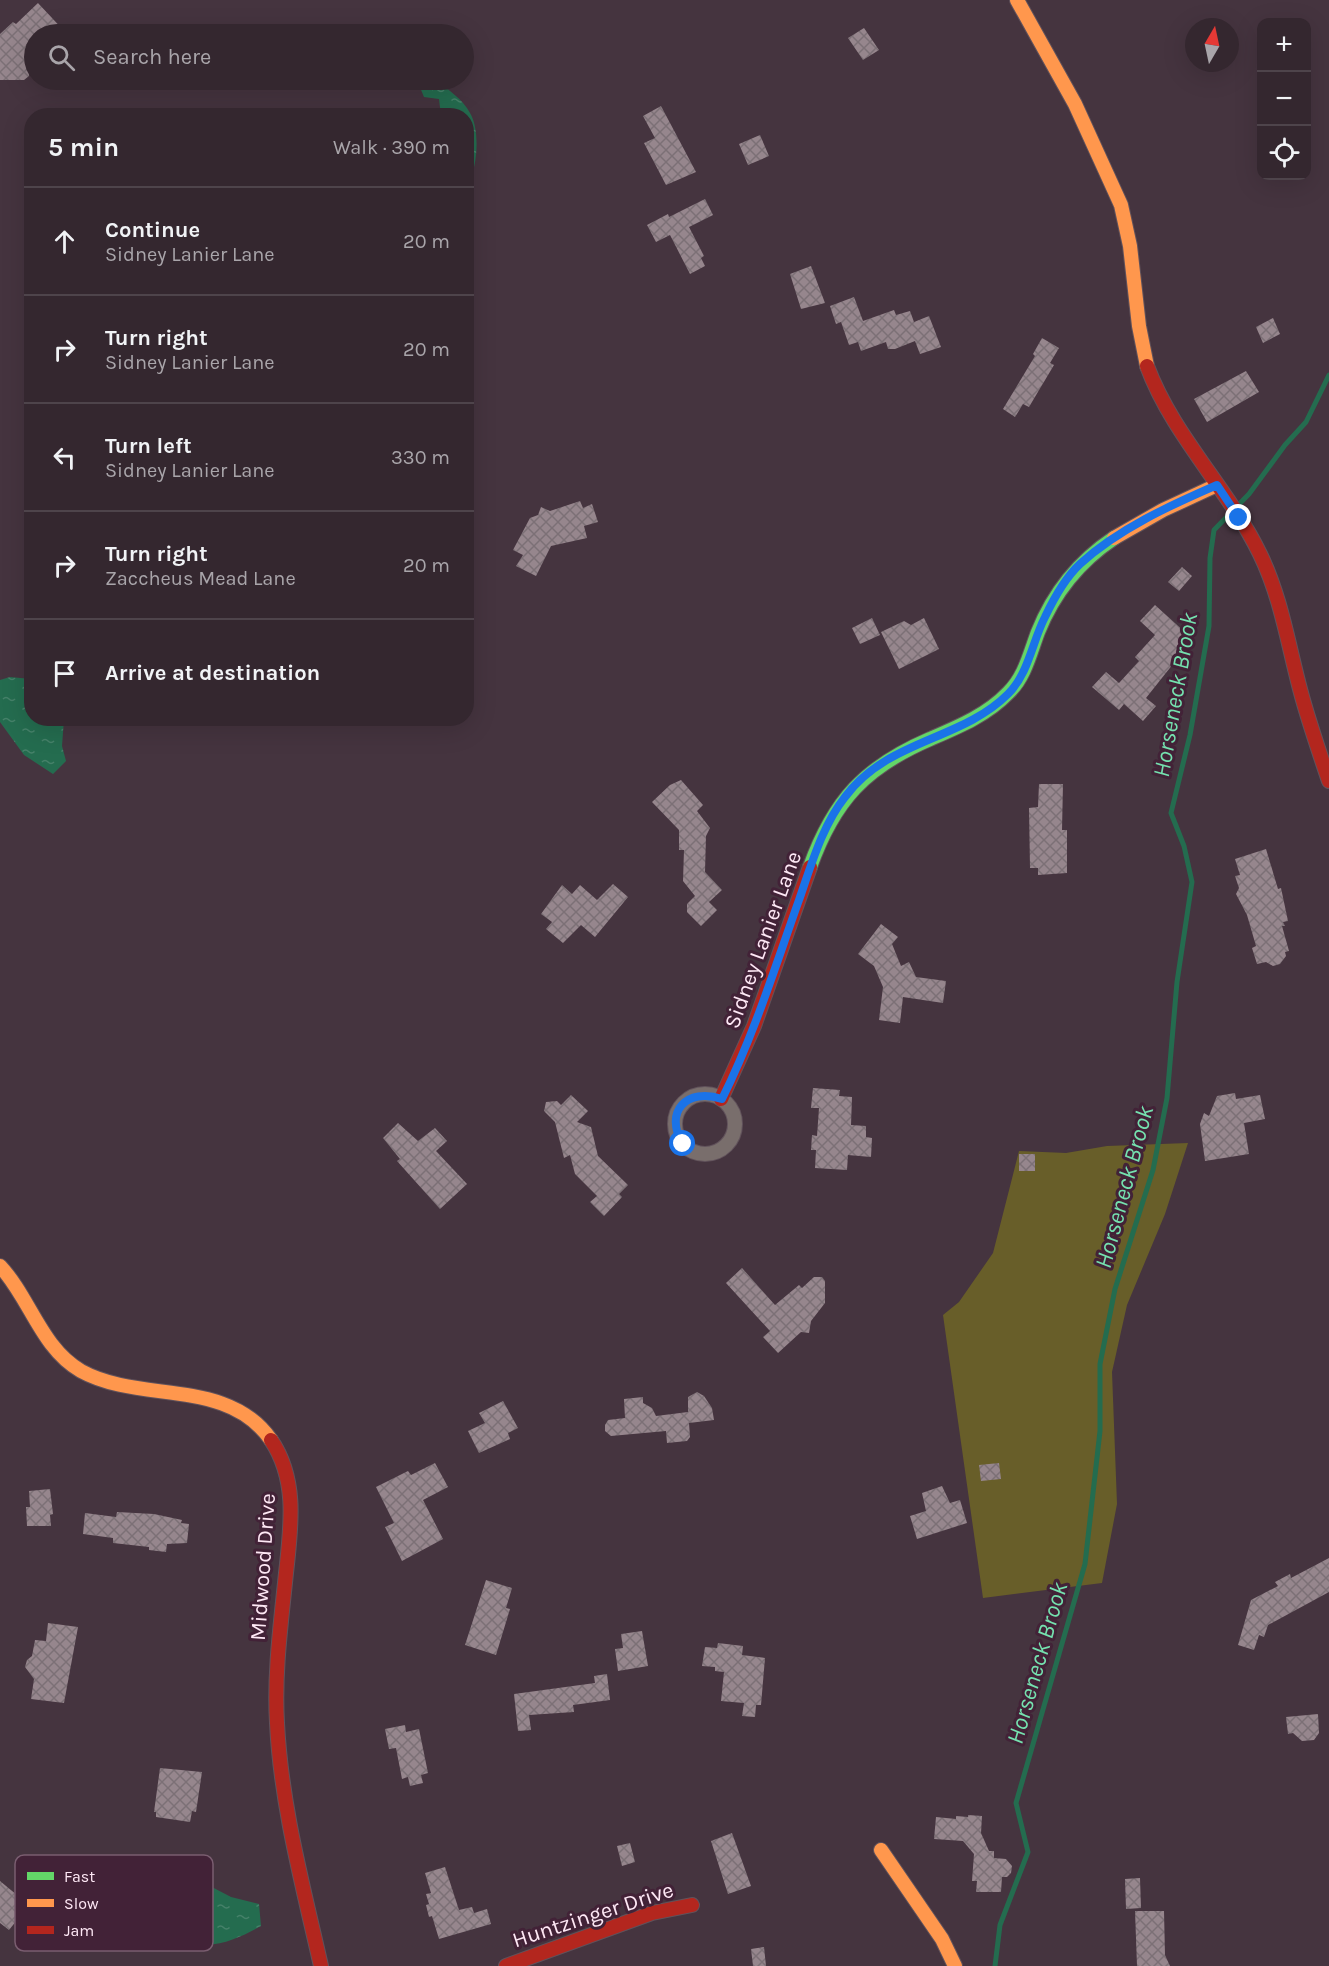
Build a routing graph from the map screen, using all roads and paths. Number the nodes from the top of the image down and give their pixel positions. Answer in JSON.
{"nodes":[{"id":1,"x":1017,"y":0,"type":"edge"},
{"id":2,"x":1221,"y":490,"type":"junction"},
{"id":3,"x":1329,"y":781,"type":"edge"},
{"id":4,"x":722,"y":1099,"type":"junction"},
{"id":5,"x":0,"y":1266,"type":"edge"},
{"id":6,"x":881,"y":1850,"type":"dead end"},
{"id":7,"x":692,"y":1905,"type":"dead end"},
{"id":8,"x":321,"y":1966,"type":"edge"},
{"id":9,"x":506,"y":1966,"type":"edge"},
{"id":10,"x":955,"y":1966,"type":"edge"}],
"edges":[{"from":1,"to":2,"type":"street"},
{"from":2,"to":3,"type":"street"},
{"from":2,"to":4,"type":"street","name":"Sidney Lanier Lane"},
{"from":4,"to":4,"type":"street"},
{"from":5,"to":8,"type":"street","name":"Midwood Drive"},
{"from":6,"to":10,"type":"street"},
{"from":7,"to":9,"type":"street","name":"Huntzinger Drive"}]}
